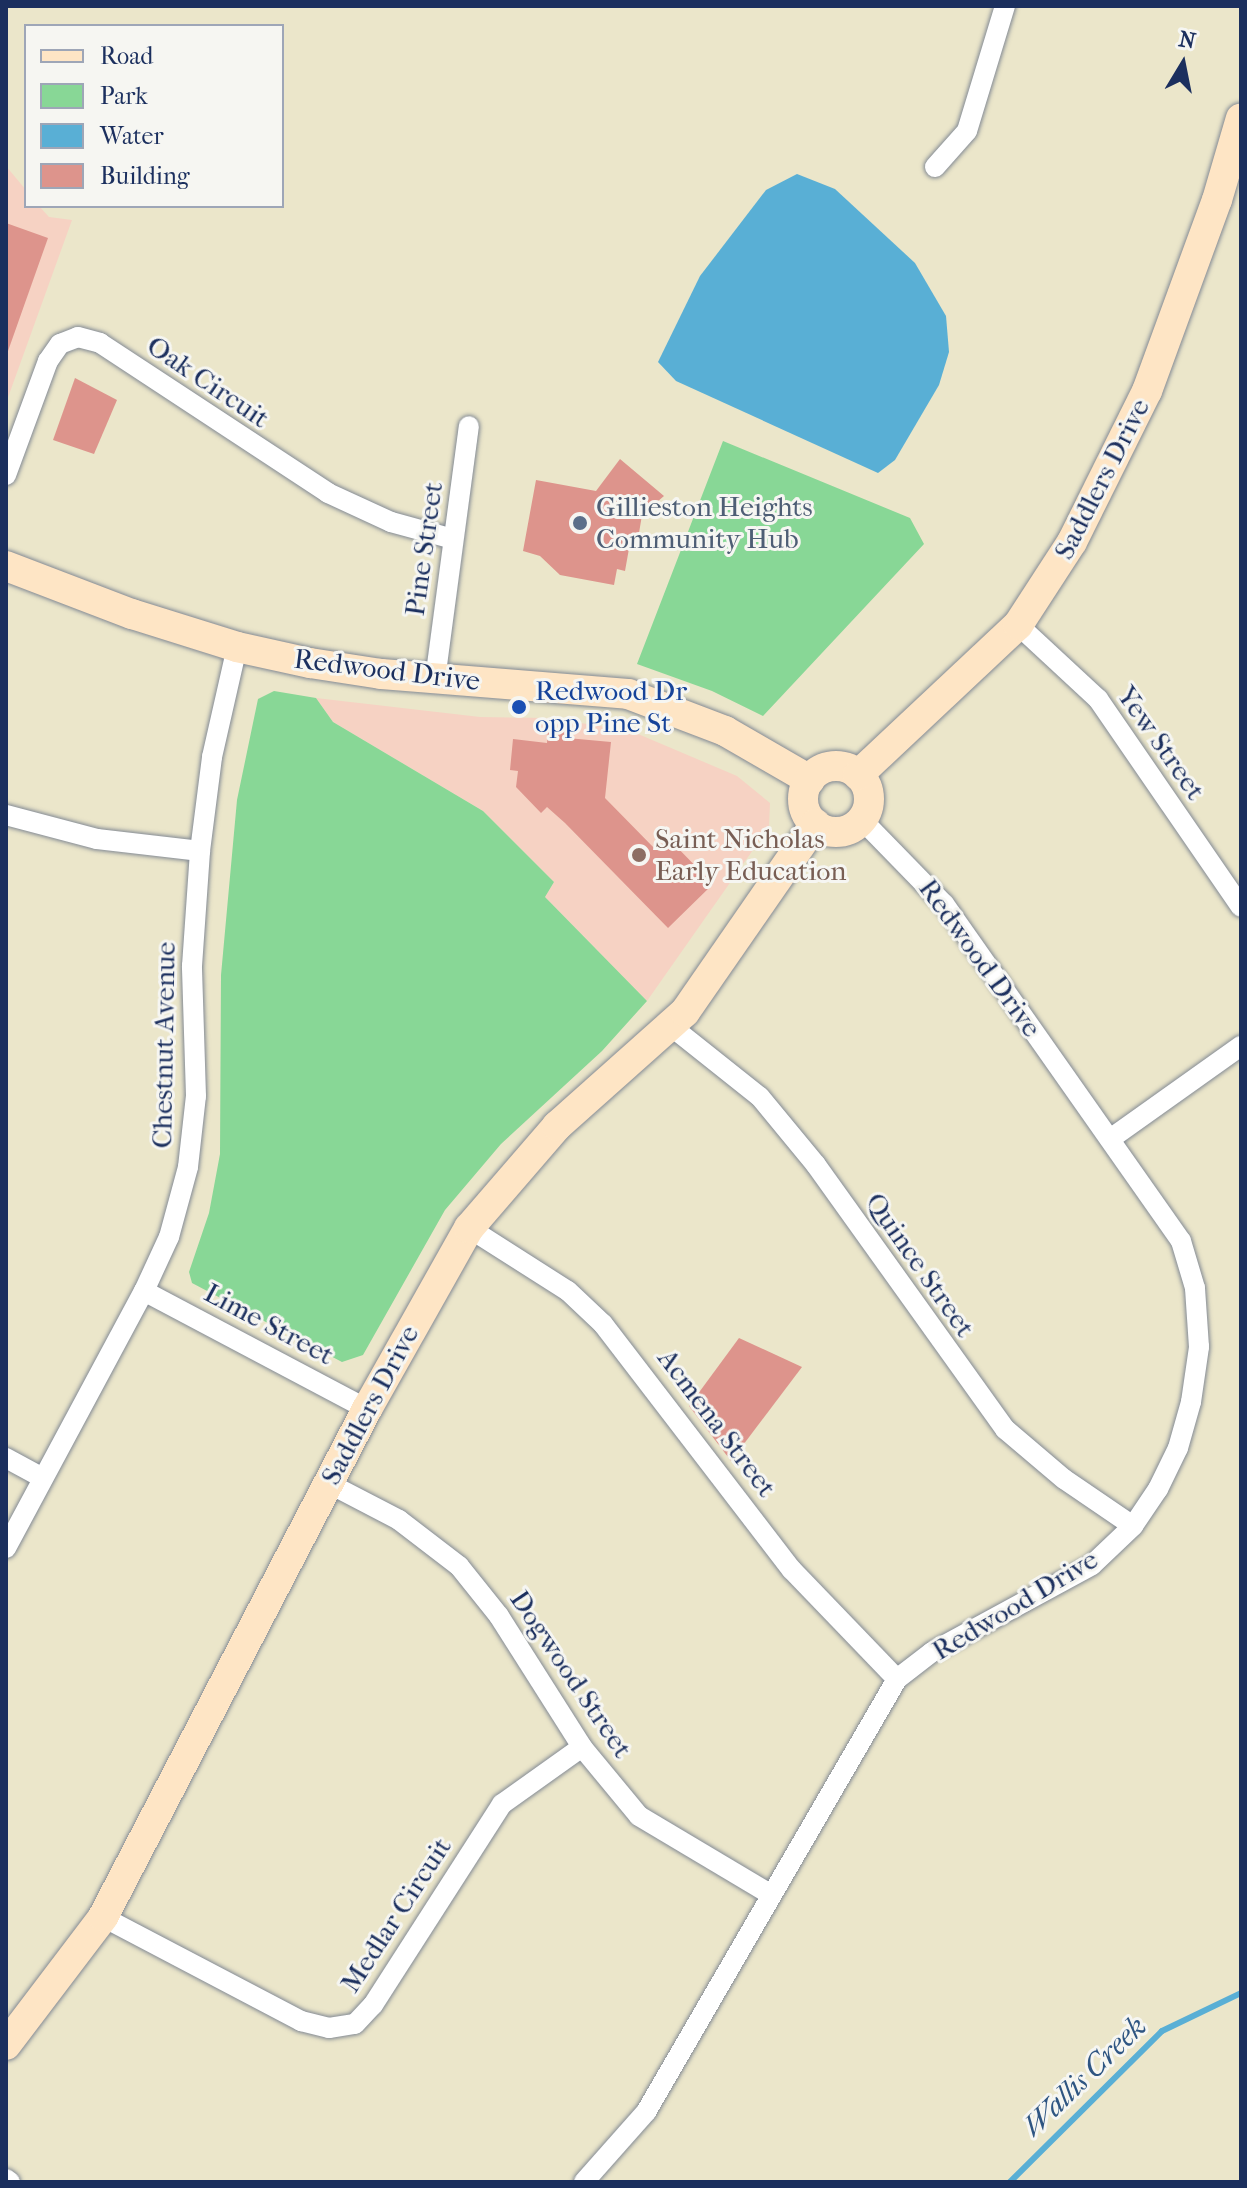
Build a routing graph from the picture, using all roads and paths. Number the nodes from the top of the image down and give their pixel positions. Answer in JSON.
{"nodes":[{"id":1,"x":1005,"y":6,"type":"edge"},
{"id":2,"x":1241,"y":118,"type":"edge"},
{"id":3,"x":935,"y":167,"type":"dead end"},
{"id":4,"x":469,"y":426,"type":"dead end"},
{"id":5,"x":6,"y":475,"type":"edge"},
{"id":6,"x":453,"y":539,"type":"junction"},
{"id":7,"x":6,"y":566,"type":"edge"},
{"id":8,"x":1018,"y":625,"type":"junction"},
{"id":9,"x":237,"y":647,"type":"junction"},
{"id":10,"x":435,"y":680,"type":"junction"},
{"id":11,"x":858,"y":775,"type":"junction"},
{"id":12,"x":810,"y":780,"type":"junction"},
{"id":13,"x":6,"y":815,"type":"edge"},
{"id":14,"x":862,"y":820,"type":"junction"},
{"id":15,"x":815,"y":824,"type":"junction"},
{"id":16,"x":200,"y":851,"type":"junction"},
{"id":17,"x":1241,"y":907,"type":"edge"},
{"id":18,"x":672,"y":1027,"type":"junction"},
{"id":19,"x":1241,"y":1046,"type":"edge"},
{"id":20,"x":1110,"y":1139,"type":"junction"},
{"id":21,"x":469,"y":1228,"type":"junction"},
{"id":22,"x":144,"y":1291,"type":"junction"},
{"id":23,"x":367,"y":1409,"type":"junction"},
{"id":24,"x":6,"y":1458,"type":"edge"},
{"id":25,"x":43,"y":1478,"type":"junction"},
{"id":26,"x":328,"y":1483,"type":"junction"},
{"id":27,"x":1133,"y":1526,"type":"junction"},
{"id":28,"x":6,"y":1548,"type":"edge"},
{"id":29,"x":897,"y":1679,"type":"junction"},
{"id":30,"x":582,"y":1747,"type":"junction"},
{"id":31,"x":770,"y":1894,"type":"junction"},
{"id":32,"x":103,"y":1917,"type":"junction"},
{"id":33,"x":10,"y":2032,"type":"edge"},
{"id":34,"x":584,"y":2182,"type":"edge"}],
"edges":[{"from":1,"to":3,"type":"street"},
{"from":2,"to":8,"type":"street","name":"Saddlers Drive"},
{"from":4,"to":6,"type":"street","name":"Pine Street"},
{"from":5,"to":6,"type":"street","name":"Oak Circuit"},
{"from":6,"to":10,"type":"street","name":"Pine Street"},
{"from":7,"to":9,"type":"street","name":"Redwood Drive"},
{"from":8,"to":11,"type":"street","name":"Saddlers Drive"},
{"from":8,"to":17,"type":"street","name":"Yew Street"},
{"from":9,"to":10,"type":"street","name":"Redwood Drive"},
{"from":9,"to":16,"type":"street","name":"Chestnut Avenue"},
{"from":10,"to":12,"type":"street","name":"Redwood Drive"},
{"from":11,"to":12,"type":"street"},
{"from":11,"to":14,"type":"street"},
{"from":12,"to":15,"type":"street"},
{"from":13,"to":16,"type":"street"},
{"from":14,"to":15,"type":"street"},
{"from":14,"to":20,"type":"street","name":"Redwood Drive"},
{"from":15,"to":18,"type":"street","name":"Saddlers Drive"},
{"from":16,"to":22,"type":"street","name":"Chestnut Avenue"},
{"from":18,"to":21,"type":"street","name":"Saddlers Drive"},
{"from":18,"to":27,"type":"street","name":"Quince Street"},
{"from":19,"to":20,"type":"street"},
{"from":20,"to":27,"type":"street","name":"Redwood Drive"},
{"from":21,"to":23,"type":"street","name":"Saddlers Drive"},
{"from":21,"to":29,"type":"street","name":"Acmena Street"},
{"from":22,"to":23,"type":"street","name":"Lime Street"},
{"from":22,"to":25,"type":"street","name":"Chestnut Avenue"},
{"from":23,"to":26,"type":"street","name":"Saddlers Drive"},
{"from":24,"to":25,"type":"street"},
{"from":25,"to":28,"type":"street","name":"Chestnut Avenue"},
{"from":26,"to":30,"type":"street","name":"Dogwood Street"},
{"from":26,"to":32,"type":"street","name":"Saddlers Drive"},
{"from":27,"to":29,"type":"street","name":"Redwood Drive"},
{"from":29,"to":31,"type":"street","name":"Redwood Drive"},
{"from":30,"to":31,"type":"street","name":"Dogwood Street"},
{"from":30,"to":32,"type":"street","name":"Medlar Circuit"},
{"from":31,"to":34,"type":"street","name":"Redwood Drive"},
{"from":32,"to":33,"type":"street","name":"Saddlers Drive"}]}
